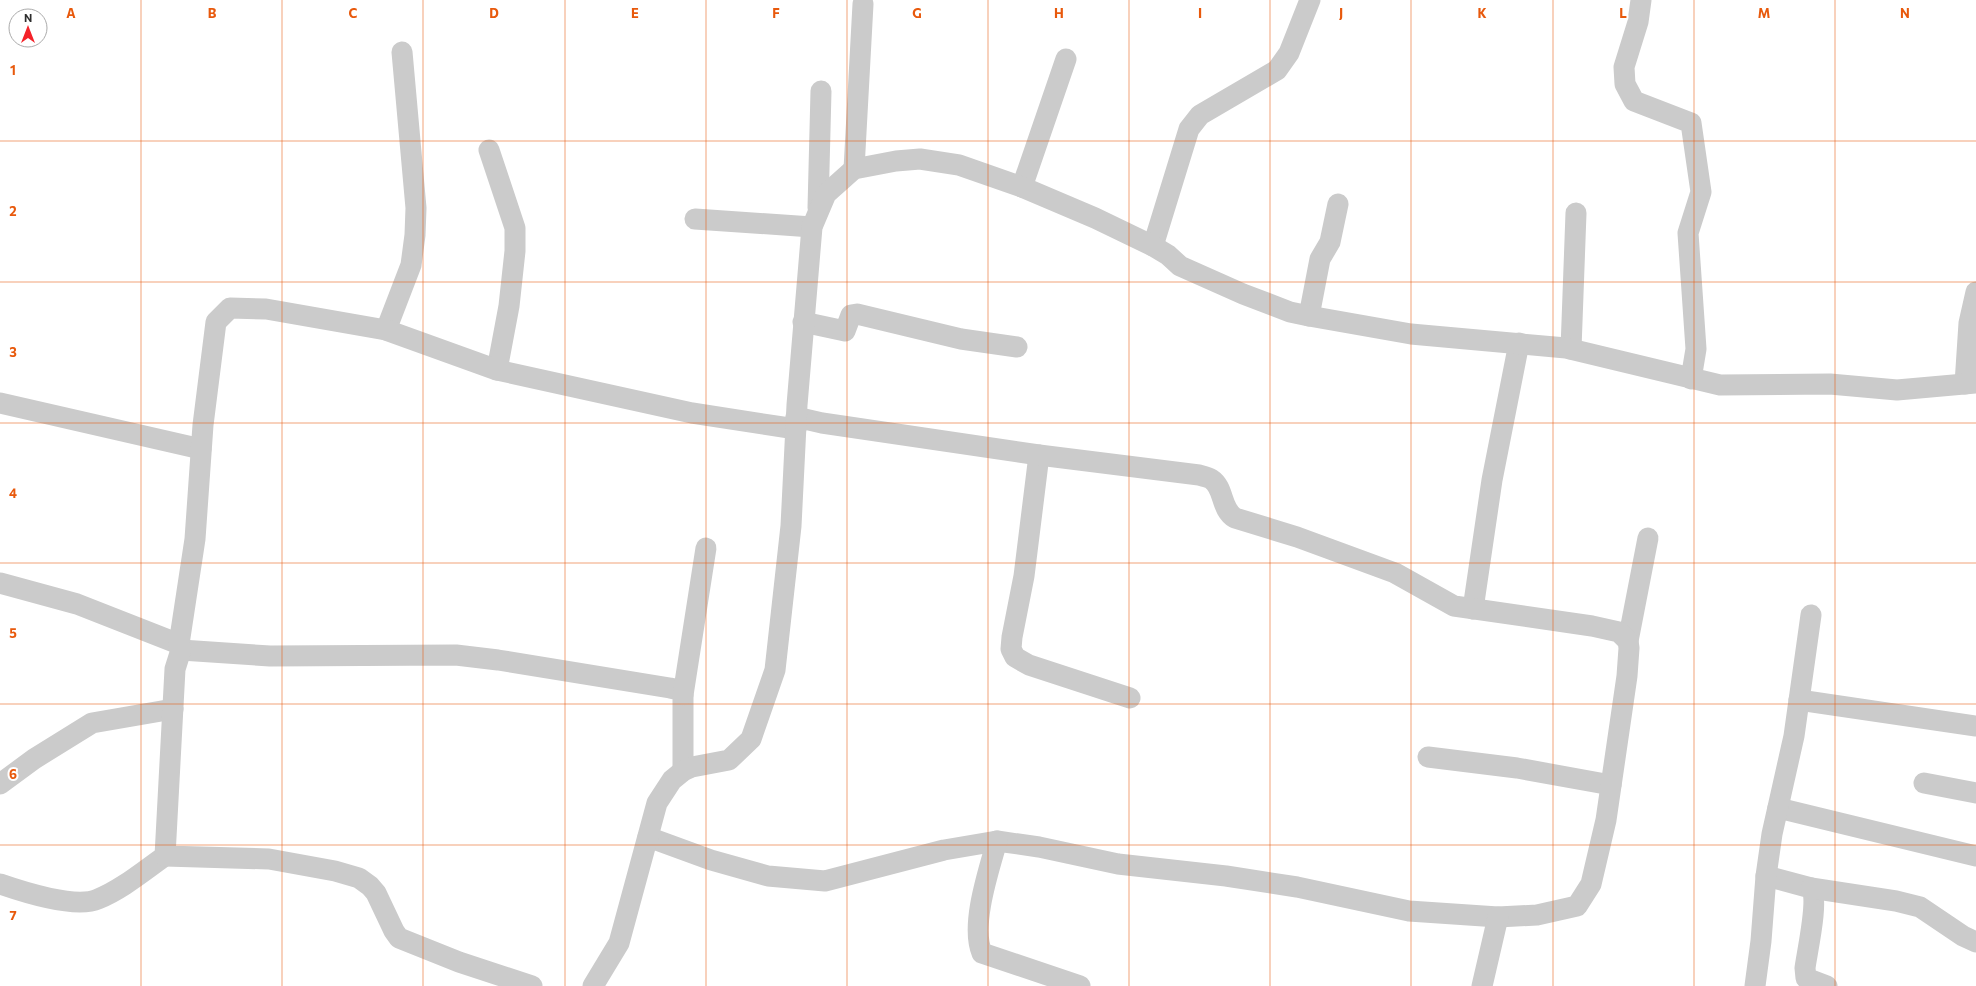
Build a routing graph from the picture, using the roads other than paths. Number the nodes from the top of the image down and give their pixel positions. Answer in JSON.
{"nodes":[{"id":1,"x":1310,"y":0,"type":"edge"},
{"id":2,"x":1642,"y":0,"type":"edge"},
{"id":3,"x":863,"y":4,"type":"dead end"},
{"id":4,"x":402,"y":52,"type":"dead end"},
{"id":5,"x":1066,"y":59,"type":"dead end"},
{"id":6,"x":821,"y":91,"type":"dead end"},
{"id":7,"x":489,"y":150,"type":"dead end"},
{"id":8,"x":854,"y":169,"type":"junction"},
{"id":9,"x":1022,"y":187,"type":"junction"},
{"id":10,"x":1338,"y":204,"type":"dead end"},
{"id":11,"x":1576,"y":213,"type":"dead end"},
{"id":12,"x":694,"y":219,"type":"dead end"},
{"id":13,"x":815,"y":219,"type":"junction"},
{"id":14,"x":1153,"y":246,"type":"junction"},
{"id":15,"x":1976,"y":292,"type":"edge"},
{"id":16,"x":1308,"y":316,"type":"junction"},
{"id":17,"x":803,"y":322,"type":"junction"},
{"id":18,"x":386,"y":330,"type":"junction"},
{"id":19,"x":1519,"y":344,"type":"junction"},
{"id":20,"x":1017,"y":347,"type":"dead end"},
{"id":21,"x":1571,"y":349,"type":"junction"},
{"id":22,"x":497,"y":370,"type":"junction"},
{"id":23,"x":1691,"y":379,"type":"junction"},
{"id":24,"x":1970,"y":384,"type":"edge"},
{"id":25,"x":0,"y":403,"type":"edge"},
{"id":26,"x":796,"y":423,"type":"junction"},
{"id":27,"x":201,"y":449,"type":"junction"},
{"id":28,"x":1039,"y":455,"type":"junction"},
{"id":29,"x":1648,"y":538,"type":"dead end"},
{"id":30,"x":706,"y":548,"type":"dead end"},
{"id":31,"x":0,"y":583,"type":"edge"},
{"id":32,"x":1473,"y":609,"type":"junction"},
{"id":33,"x":1811,"y":615,"type":"dead end"},
{"id":34,"x":1628,"y":641,"type":"junction"},
{"id":35,"x":180,"y":647,"type":"junction"},
{"id":36,"x":683,"y":694,"type":"junction"},
{"id":37,"x":1130,"y":698,"type":"dead end"},
{"id":38,"x":1799,"y":700,"type":"junction"},
{"id":39,"x":173,"y":709,"type":"junction"},
{"id":40,"x":1976,"y":726,"type":"edge"},
{"id":41,"x":1428,"y":757,"type":"dead end"},
{"id":42,"x":683,"y":771,"type":"junction"},
{"id":43,"x":1924,"y":783,"type":"dead end"},
{"id":44,"x":0,"y":784,"type":"edge"},
{"id":45,"x":1611,"y":785,"type":"junction"},
{"id":46,"x":1976,"y":793,"type":"edge"},
{"id":47,"x":1778,"y":808,"type":"junction"},
{"id":48,"x":648,"y":837,"type":"junction"},
{"id":49,"x":997,"y":841,"type":"junction"},
{"id":50,"x":165,"y":856,"type":"junction"},
{"id":51,"x":1976,"y":856,"type":"edge"},
{"id":52,"x":1766,"y":876,"type":"junction"},
{"id":53,"x":0,"y":884,"type":"edge"},
{"id":54,"x":1810,"y":888,"type":"junction"},
{"id":55,"x":1498,"y":917,"type":"junction"},
{"id":56,"x":1976,"y":942,"type":"edge"},
{"id":57,"x":532,"y":986,"type":"edge"},
{"id":58,"x":593,"y":986,"type":"edge"},
{"id":59,"x":1080,"y":986,"type":"edge"},
{"id":60,"x":1482,"y":986,"type":"edge"},
{"id":61,"x":1755,"y":986,"type":"edge"},
{"id":62,"x":1827,"y":986,"type":"edge"}],
"edges":[{"from":1,"to":14,"type":"street"},
{"from":2,"to":23,"type":"street"},
{"from":3,"to":8,"type":"street"},
{"from":4,"to":18,"type":"street"},
{"from":5,"to":9,"type":"street"},
{"from":6,"to":13,"type":"street"},
{"from":7,"to":22,"type":"street"},
{"from":8,"to":9,"type":"street"},
{"from":8,"to":13,"type":"street"},
{"from":9,"to":14,"type":"street"},
{"from":10,"to":16,"type":"street"},
{"from":11,"to":21,"type":"street"},
{"from":12,"to":13,"type":"street"},
{"from":13,"to":17,"type":"street"},
{"from":14,"to":16,"type":"street"},
{"from":15,"to":24,"type":"street"},
{"from":16,"to":19,"type":"street"},
{"from":17,"to":20,"type":"street"},
{"from":17,"to":26,"type":"street"},
{"from":18,"to":22,"type":"street"},
{"from":18,"to":27,"type":"street"},
{"from":19,"to":21,"type":"street"},
{"from":19,"to":32,"type":"street"},
{"from":21,"to":23,"type":"street"},
{"from":22,"to":26,"type":"street"},
{"from":23,"to":24,"type":"street"},
{"from":25,"to":27,"type":"street"},
{"from":26,"to":28,"type":"street"},
{"from":26,"to":42,"type":"street"},
{"from":27,"to":35,"type":"street"},
{"from":28,"to":32,"type":"street"},
{"from":28,"to":37,"type":"street"},
{"from":29,"to":34,"type":"street"},
{"from":30,"to":36,"type":"street"},
{"from":31,"to":35,"type":"street"},
{"from":32,"to":34,"type":"street"},
{"from":33,"to":38,"type":"street"},
{"from":34,"to":45,"type":"street"},
{"from":35,"to":36,"type":"street"},
{"from":35,"to":39,"type":"street"},
{"from":36,"to":42,"type":"street"},
{"from":38,"to":40,"type":"street"},
{"from":38,"to":47,"type":"street"},
{"from":39,"to":44,"type":"street"},
{"from":39,"to":50,"type":"street"},
{"from":41,"to":45,"type":"street"},
{"from":42,"to":48,"type":"street"},
{"from":43,"to":46,"type":"street"},
{"from":45,"to":55,"type":"street"},
{"from":47,"to":51,"type":"street"},
{"from":47,"to":52,"type":"street"},
{"from":48,"to":49,"type":"street"},
{"from":48,"to":58,"type":"street"},
{"from":49,"to":55,"type":"street"},
{"from":49,"to":59,"type":"street"},
{"from":50,"to":53,"type":"street"},
{"from":50,"to":57,"type":"street"},
{"from":52,"to":54,"type":"street"},
{"from":52,"to":61,"type":"street"},
{"from":54,"to":56,"type":"street"},
{"from":54,"to":62,"type":"street"},
{"from":55,"to":60,"type":"street"}]}
